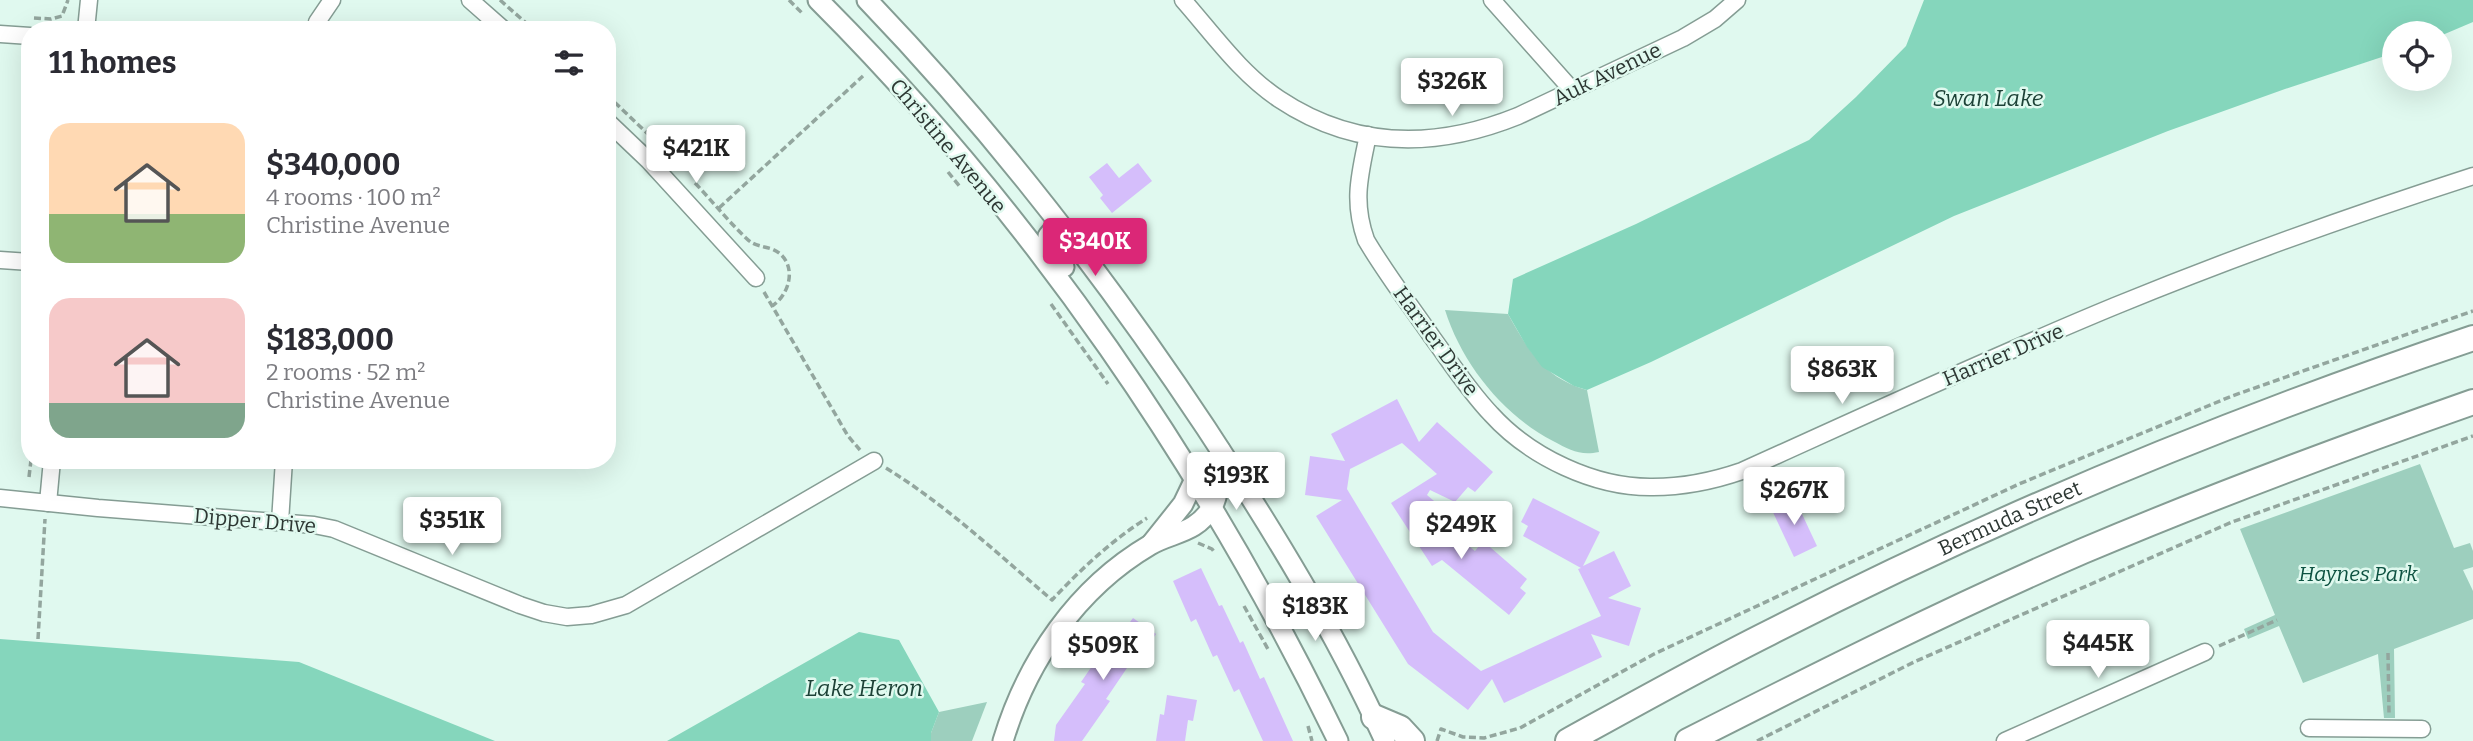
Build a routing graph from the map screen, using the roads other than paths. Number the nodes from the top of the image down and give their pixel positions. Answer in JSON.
{"nodes":[{"id":1,"x":89,"y":0,"type":"edge"},
{"id":2,"x":332,"y":0,"type":"edge"},
{"id":3,"x":470,"y":0,"type":"edge"},
{"id":4,"x":867,"y":0,"type":"edge"},
{"id":5,"x":1183,"y":0,"type":"edge"},
{"id":6,"x":1492,"y":0,"type":"edge"},
{"id":7,"x":1737,"y":0,"type":"edge"},
{"id":8,"x":820,"y":1,"type":"edge"},
{"id":9,"x":87,"y":21,"type":"edge"},
{"id":10,"x":318,"y":21,"type":"edge"},
{"id":11,"x":494,"y":21,"type":"edge"},
{"id":12,"x":0,"y":34,"type":"edge"},
{"id":13,"x":21,"y":35,"type":"edge"},
{"id":14,"x":1573,"y":91,"type":"junction"},
{"id":15,"x":616,"y":130,"type":"edge"},
{"id":16,"x":1368,"y":135,"type":"junction"},
{"id":17,"x":2473,"y":176,"type":"edge"},
{"id":18,"x":1065,"y":230,"type":"junction"},
{"id":19,"x":0,"y":260,"type":"edge"},
{"id":20,"x":21,"y":261,"type":"edge"},
{"id":21,"x":756,"y":278,"type":"road end"},
{"id":22,"x":1088,"y":318,"type":"junction"},
{"id":23,"x":2473,"y":338,"type":"edge"},
{"id":24,"x":2473,"y":402,"type":"edge"},
{"id":25,"x":1220,"y":450,"type":"junction"},
{"id":26,"x":874,"y":461,"type":"road end"},
{"id":27,"x":51,"y":469,"type":"edge"},
{"id":28,"x":283,"y":469,"type":"edge"},
{"id":29,"x":1195,"y":480,"type":"junction"},
{"id":30,"x":0,"y":498,"type":"edge"},
{"id":31,"x":48,"y":503,"type":"junction"},
{"id":32,"x":1212,"y":507,"type":"junction"},
{"id":33,"x":280,"y":522,"type":"junction"},
{"id":34,"x":1152,"y":543,"type":"junction"},
{"id":35,"x":2205,"y":652,"type":"road end"},
{"id":36,"x":1374,"y":717,"type":"junction"},
{"id":37,"x":2309,"y":729,"type":"dead end"},
{"id":38,"x":2422,"y":729,"type":"dead end"},
{"id":39,"x":2379,"y":733,"type":"edge"},
{"id":40,"x":1003,"y":741,"type":"edge"},
{"id":41,"x":1338,"y":741,"type":"edge"},
{"id":42,"x":1385,"y":741,"type":"edge"},
{"id":43,"x":1412,"y":741,"type":"edge"},
{"id":44,"x":1568,"y":741,"type":"edge"},
{"id":45,"x":1688,"y":741,"type":"edge"},
{"id":46,"x":2005,"y":741,"type":"edge"}],
"edges":[{"from":1,"to":9,"type":"street"},
{"from":2,"to":10,"type":"street"},
{"from":3,"to":11,"type":"street"},
{"from":4,"to":18,"type":"street","name":"Christine Avenue"},
{"from":5,"to":16,"type":"street","name":"Auk Avenue"},
{"from":6,"to":14,"type":"street"},
{"from":7,"to":14,"type":"street","name":"Auk Avenue"},
{"from":8,"to":22,"type":"street","name":"Christine Avenue"},
{"from":12,"to":13,"type":"street"},
{"from":14,"to":16,"type":"street","name":"Auk Avenue"},
{"from":15,"to":21,"type":"street"},
{"from":16,"to":17,"type":"street","name":"Harrier Drive"},
{"from":18,"to":22,"type":"street"},
{"from":18,"to":25,"type":"street","name":"Christine Avenue"},
{"from":19,"to":20,"type":"street"},
{"from":22,"to":29,"type":"street","name":"Christine Avenue"},
{"from":23,"to":44,"type":"main road","name":"Bermuda Street"},
{"from":24,"to":45,"type":"main road"},
{"from":25,"to":32,"type":"street"},
{"from":25,"to":36,"type":"street","name":"Christine Avenue"},
{"from":26,"to":33,"type":"street","name":"Dipper Drive"},
{"from":27,"to":31,"type":"street"},
{"from":28,"to":33,"type":"street"},
{"from":29,"to":32,"type":"street","name":"Christine Avenue"},
{"from":29,"to":34,"type":"street"},
{"from":30,"to":31,"type":"street","name":"Dipper Drive"},
{"from":31,"to":33,"type":"street","name":"Dipper Drive"},
{"from":32,"to":34,"type":"street"},
{"from":32,"to":41,"type":"street","name":"Christine Avenue"},
{"from":34,"to":40,"type":"street"},
{"from":35,"to":46,"type":"street"},
{"from":36,"to":42,"type":"street","name":"Christine Avenue"},
{"from":36,"to":43,"type":"main road"},
{"from":37,"to":39,"type":"street"},
{"from":38,"to":39,"type":"street"}]}
